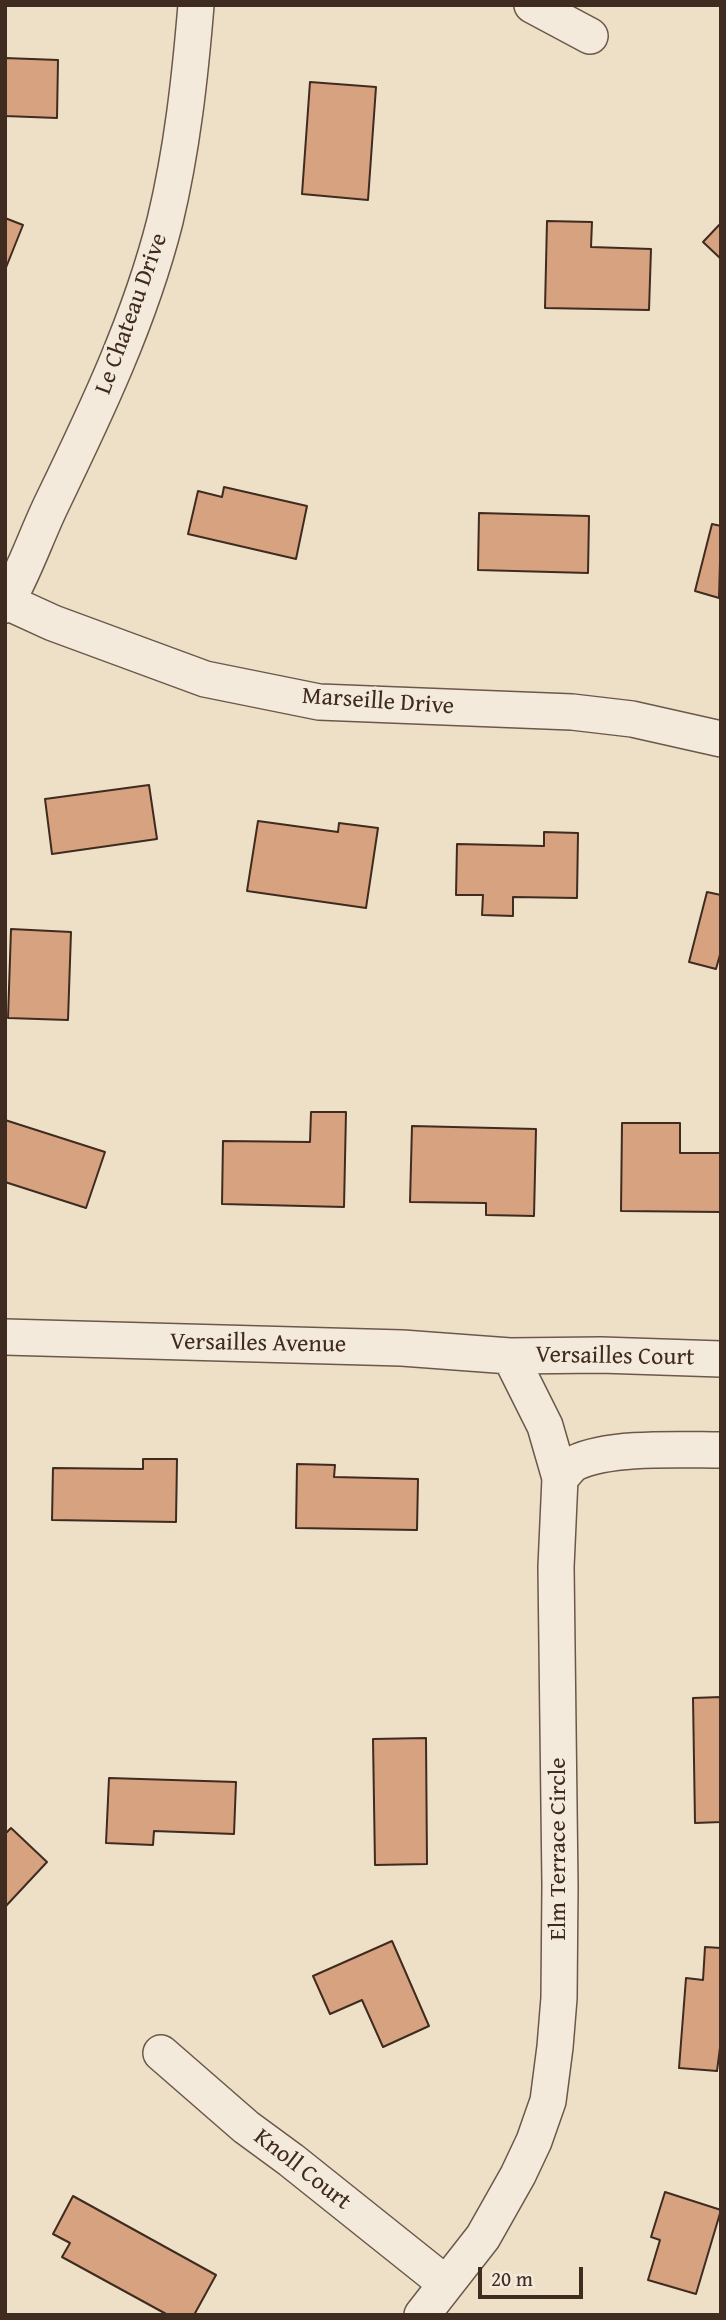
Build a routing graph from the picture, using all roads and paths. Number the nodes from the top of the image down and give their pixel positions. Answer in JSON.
{"nodes":[{"id":1,"x":196,"y":5,"type":"edge"},
{"id":2,"x":532,"y":5,"type":"edge"},
{"id":3,"x":590,"y":36,"type":"dead end"},
{"id":4,"x":6,"y":603,"type":"edge"},
{"id":5,"x":721,"y":739,"type":"edge"},
{"id":6,"x":5,"y":1337,"type":"edge"},
{"id":7,"x":510,"y":1356,"type":"junction"},
{"id":8,"x":721,"y":1359,"type":"edge"},
{"id":9,"x":721,"y":1450,"type":"edge"},
{"id":10,"x":560,"y":1478,"type":"junction"},
{"id":11,"x":160,"y":2053,"type":"dead end"},
{"id":12,"x":446,"y":2283,"type":"junction"},
{"id":13,"x":422,"y":2315,"type":"edge"}],
"edges":[{"from":1,"to":4,"type":"street","name":"Le Chateau Drive"},
{"from":2,"to":3,"type":"street"},
{"from":4,"to":5,"type":"street","name":"Marseille Drive"},
{"from":6,"to":7,"type":"street","name":"Versailles Avenue"},
{"from":7,"to":8,"type":"street","name":"Versailles Court"},
{"from":7,"to":10,"type":"street","name":"Elm Terrace Circle"},
{"from":9,"to":10,"type":"street"},
{"from":10,"to":12,"type":"street","name":"Elm Terrace Circle"},
{"from":11,"to":12,"type":"street","name":"Knoll Court"},
{"from":12,"to":13,"type":"street","name":"Elm Terrace Circle"}]}
